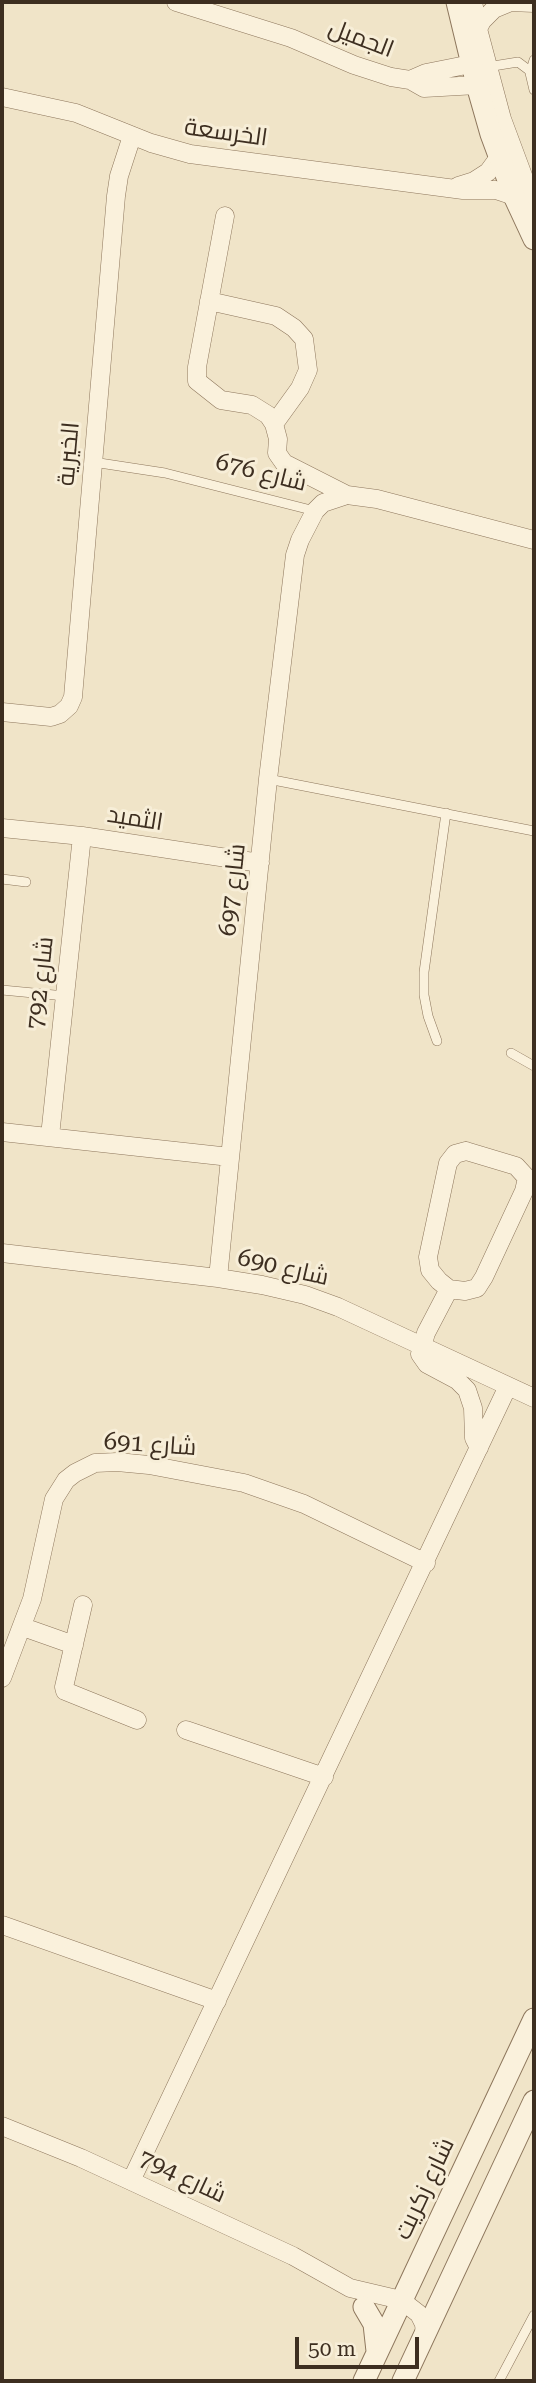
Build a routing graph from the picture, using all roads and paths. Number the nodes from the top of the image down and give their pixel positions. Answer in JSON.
{"nodes":[{"id":1,"x":176,"y":2,"type":"edge"},
{"id":2,"x":457,"y":2,"type":"edge"},
{"id":3,"x":473,"y":2,"type":"edge"},
{"id":4,"x":510,"y":2,"type":"edge"},
{"id":5,"x":534,"y":3,"type":"edge"},
{"id":6,"x":478,"y":29,"type":"junction"},
{"id":7,"x":534,"y":60,"type":"edge"},
{"id":8,"x":530,"y":71,"type":"junction"},
{"id":9,"x":478,"y":72,"type":"junction"},
{"id":10,"x":534,"y":90,"type":"edge"},
{"id":11,"x":2,"y":97,"type":"edge"},
{"id":12,"x":132,"y":136,"type":"junction"},
{"id":13,"x":499,"y":157,"type":"junction"},
{"id":14,"x":451,"y":188,"type":"junction"},
{"id":15,"x":514,"y":196,"type":"junction"},
{"id":16,"x":534,"y":205,"type":"edge"},
{"id":17,"x":225,"y":216,"type":"dead end"},
{"id":18,"x":534,"y":239,"type":"edge"},
{"id":19,"x":209,"y":301,"type":"junction"},
{"id":20,"x":274,"y":424,"type":"junction"},
{"id":21,"x":93,"y":462,"type":"junction"},
{"id":22,"x":346,"y":495,"type":"junction"},
{"id":23,"x":315,"y":511,"type":"junction"},
{"id":24,"x":534,"y":540,"type":"edge"},
{"id":25,"x":2,"y":712,"type":"edge"},
{"id":26,"x":268,"y":779,"type":"junction"},
{"id":27,"x":446,"y":813,"type":"junction"},
{"id":28,"x":2,"y":828,"type":"edge"},
{"id":29,"x":534,"y":831,"type":"edge"},
{"id":30,"x":82,"y":836,"type":"junction"},
{"id":31,"x":260,"y":863,"type":"junction"},
{"id":32,"x":2,"y":879,"type":"edge"},
{"id":33,"x":26,"y":882,"type":"dead end"},
{"id":34,"x":2,"y":990,"type":"edge"},
{"id":35,"x":65,"y":996,"type":"junction"},
{"id":36,"x":437,"y":1041,"type":"dead end"},
{"id":37,"x":511,"y":1053,"type":"dead end"},
{"id":38,"x":534,"y":1066,"type":"edge"},
{"id":39,"x":2,"y":1132,"type":"edge"},
{"id":40,"x":50,"y":1136,"type":"junction"},
{"id":41,"x":230,"y":1157,"type":"junction"},
{"id":42,"x":2,"y":1253,"type":"edge"},
{"id":43,"x":218,"y":1278,"type":"junction"},
{"id":44,"x":449,"y":1289,"type":"junction"},
{"id":45,"x":421,"y":1345,"type":"junction"},
{"id":46,"x":508,"y":1386,"type":"junction"},
{"id":47,"x":534,"y":1398,"type":"edge"},
{"id":48,"x":479,"y":1448,"type":"junction"},
{"id":49,"x":426,"y":1563,"type":"junction"},
{"id":50,"x":83,"y":1605,"type":"dead end"},
{"id":51,"x":23,"y":1627,"type":"junction"},
{"id":52,"x":74,"y":1645,"type":"junction"},
{"id":53,"x":2,"y":1678,"type":"edge"},
{"id":54,"x":137,"y":1720,"type":"dead end"},
{"id":55,"x":186,"y":1730,"type":"dead end"},
{"id":56,"x":324,"y":1777,"type":"junction"},
{"id":57,"x":2,"y":1925,"type":"edge"},
{"id":58,"x":217,"y":2001,"type":"junction"},
{"id":59,"x":534,"y":2019,"type":"edge"},
{"id":60,"x":534,"y":2101,"type":"edge"},
{"id":61,"x":2,"y":2126,"type":"edge"},
{"id":62,"x":131,"y":2181,"type":"junction"},
{"id":63,"x":337,"y":2282,"type":"junction"},
{"id":64,"x":442,"y":2300,"type":"junction"},
{"id":65,"x":364,"y":2307,"type":"junction"},
{"id":66,"x":397,"y":2309,"type":"junction"},
{"id":67,"x":419,"y":2314,"type":"junction"},
{"id":68,"x":534,"y":2315,"type":"edge"},
{"id":69,"x":425,"y":2335,"type":"junction"},
{"id":70,"x":377,"y":2353,"type":"junction"},
{"id":71,"x":363,"y":2381,"type":"edge"},
{"id":72,"x":403,"y":2381,"type":"edge"},
{"id":73,"x":499,"y":2381,"type":"edge"}],
"edges":[{"from":1,"to":9,"type":"street","name":"الجميل"},
{"from":2,"to":9,"type":"street"},
{"from":3,"to":6,"type":"street"},
{"from":4,"to":5,"type":"street"},
{"from":4,"to":6,"type":"street"},
{"from":6,"to":9,"type":"street"},
{"from":7,"to":8,"type":"lane"},
{"from":8,"to":9,"type":"lane"},
{"from":8,"to":10,"type":"lane"},
{"from":9,"to":13,"type":"street"},
{"from":9,"to":16,"type":"street"},
{"from":11,"to":12,"type":"street","name":"الخرسعة"},
{"from":12,"to":14,"type":"street","name":"الخرسعة"},
{"from":12,"to":21,"type":"street","name":"الخيرية"},
{"from":13,"to":14,"type":"street"},
{"from":13,"to":15,"type":"street"},
{"from":14,"to":15,"type":"street","name":"الخرسعة"},
{"from":15,"to":18,"type":"street"},
{"from":17,"to":19,"type":"street"},
{"from":19,"to":20,"type":"street"},
{"from":19,"to":20,"type":"street"},
{"from":20,"to":22,"type":"street"},
{"from":21,"to":23,"type":"lane","name":"شارع 676"},
{"from":21,"to":25,"type":"street","name":"الخيرية"},
{"from":22,"to":23,"type":"street","name":"شارع 676"},
{"from":22,"to":24,"type":"street"},
{"from":23,"to":26,"type":"street","name":"شارع 697"},
{"from":26,"to":27,"type":"lane"},
{"from":26,"to":31,"type":"street","name":"شارع 697"},
{"from":27,"to":29,"type":"lane"},
{"from":27,"to":36,"type":"lane"},
{"from":28,"to":30,"type":"street","name":"الثميد"},
{"from":30,"to":31,"type":"street","name":"الثميد"},
{"from":30,"to":35,"type":"street","name":"شارع 792"},
{"from":31,"to":41,"type":"street","name":"شارع 697"},
{"from":32,"to":33,"type":"lane"},
{"from":34,"to":35,"type":"lane"},
{"from":35,"to":40,"type":"street","name":"شارع 792"},
{"from":37,"to":38,"type":"lane"},
{"from":39,"to":40,"type":"street"},
{"from":40,"to":41,"type":"street"},
{"from":41,"to":43,"type":"street","name":"شارع 697"},
{"from":42,"to":43,"type":"street","name":"شارع 690"},
{"from":43,"to":45,"type":"street","name":"شارع 690"},
{"from":44,"to":44,"type":"street"},
{"from":44,"to":45,"type":"street"},
{"from":45,"to":46,"type":"street","name":"شارع 690"},
{"from":45,"to":48,"type":"street"},
{"from":46,"to":47,"type":"street","name":"شارع 690"},
{"from":46,"to":48,"type":"street"},
{"from":48,"to":49,"type":"street"},
{"from":49,"to":51,"type":"street","name":"شارع 691"},
{"from":49,"to":56,"type":"street"},
{"from":50,"to":52,"type":"street"},
{"from":51,"to":52,"type":"street"},
{"from":51,"to":53,"type":"street","name":"شارع 691"},
{"from":52,"to":54,"type":"street"},
{"from":55,"to":56,"type":"street"},
{"from":56,"to":58,"type":"street"},
{"from":57,"to":58,"type":"street"},
{"from":58,"to":62,"type":"street"},
{"from":59,"to":66,"type":"street","name":"شارع زكريت"},
{"from":60,"to":64,"type":"street"},
{"from":61,"to":62,"type":"street","name":"شارع 794"},
{"from":62,"to":63,"type":"street","name":"شارع 794"},
{"from":63,"to":65,"type":"street","name":"شارع 794"},
{"from":63,"to":66,"type":"street","name":"شارع 794"},
{"from":64,"to":67,"type":"street"},
{"from":64,"to":69,"type":"street"},
{"from":65,"to":66,"type":"street","name":"شارع 794"},
{"from":65,"to":70,"type":"street"},
{"from":66,"to":67,"type":"street","name":"شارع 794"},
{"from":66,"to":70,"type":"street","name":"شارع زكريت"},
{"from":67,"to":69,"type":"street"},
{"from":68,"to":73,"type":"lane"},
{"from":69,"to":72,"type":"street"},
{"from":70,"to":71,"type":"street","name":"شارع زكريت"}]}
